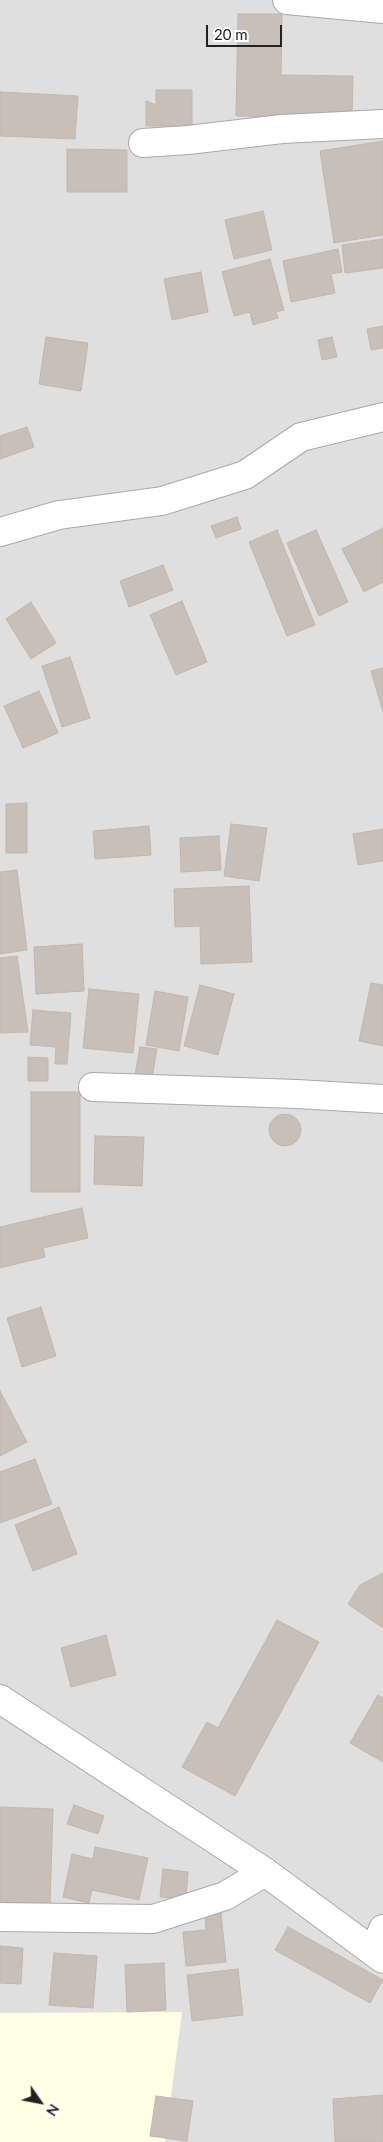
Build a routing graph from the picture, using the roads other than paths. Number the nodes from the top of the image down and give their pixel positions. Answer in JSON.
{"nodes":[{"id":1,"x":287,"y":0,"type":"edge"},
{"id":2,"x":383,"y":10,"type":"edge"},
{"id":3,"x":383,"y":124,"type":"edge"},
{"id":4,"x":144,"y":143,"type":"dead end"},
{"id":5,"x":383,"y":417,"type":"edge"},
{"id":6,"x":0,"y":532,"type":"edge"},
{"id":7,"x":93,"y":1087,"type":"dead end"},
{"id":8,"x":383,"y":1099,"type":"edge"},
{"id":9,"x":0,"y":1699,"type":"edge"},
{"id":10,"x":265,"y":1872,"type":"junction"},
{"id":11,"x":0,"y":1917,"type":"edge"},
{"id":12,"x":380,"y":1947,"type":"edge"}],
"edges":[{"from":1,"to":2,"type":"street"},
{"from":3,"to":4,"type":"street"},
{"from":5,"to":6,"type":"street"},
{"from":7,"to":8,"type":"street"},
{"from":9,"to":10,"type":"street"},
{"from":10,"to":11,"type":"street"},
{"from":10,"to":12,"type":"street"}]}
